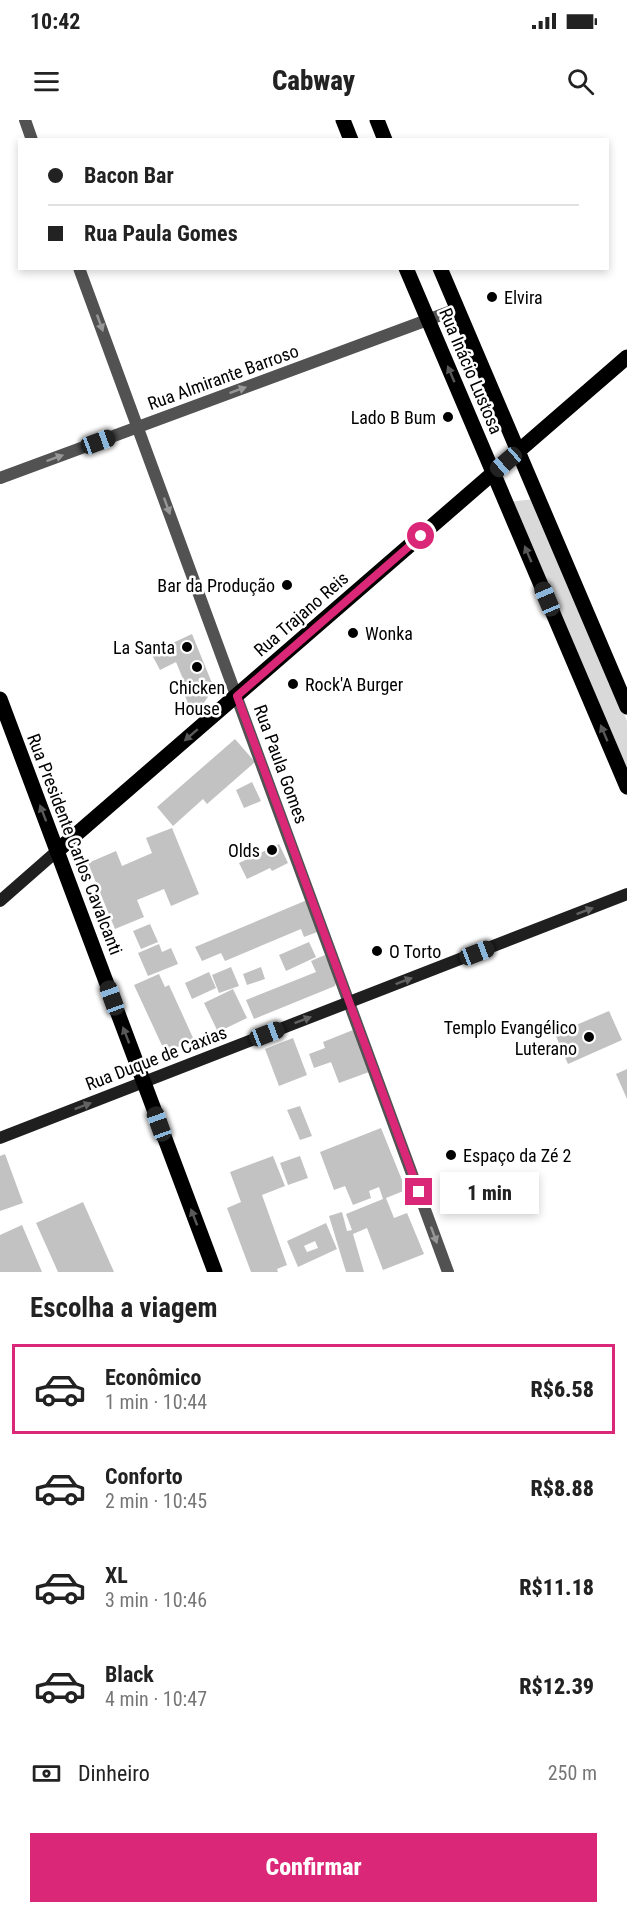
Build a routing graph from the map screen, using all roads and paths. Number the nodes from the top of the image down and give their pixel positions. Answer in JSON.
{"nodes":[{"id":1,"x":25,"y":120,"type":"edge"},
{"id":2,"x":343,"y":120,"type":"edge"},
{"id":3,"x":377,"y":120,"type":"edge"},
{"id":4,"x":31,"y":138,"type":"edge"},
{"id":5,"x":350,"y":138,"type":"edge"},
{"id":6,"x":385,"y":138,"type":"edge"},
{"id":7,"x":80,"y":270,"type":"edge"},
{"id":8,"x":407,"y":270,"type":"edge"},
{"id":9,"x":441,"y":270,"type":"edge"},
{"id":10,"x":458,"y":309,"type":"junction"},
{"id":11,"x":428,"y":320,"type":"junction"},
{"id":12,"x":627,"y":357,"type":"edge"},
{"id":13,"x":138,"y":427,"type":"junction"},
{"id":14,"x":518,"y":452,"type":"junction"},
{"id":15,"x":493,"y":473,"type":"junction"},
{"id":16,"x":0,"y":478,"type":"edge"},
{"id":17,"x":237,"y":696,"type":"junction"},
{"id":18,"x":0,"y":699,"type":"edge"},
{"id":19,"x":627,"y":707,"type":"edge"},
{"id":20,"x":627,"y":787,"type":"edge"},
{"id":21,"x":57,"y":851,"type":"junction"},
{"id":22,"x":627,"y":894,"type":"edge"},
{"id":23,"x":0,"y":900,"type":"edge"},
{"id":24,"x":349,"y":1003,"type":"junction"},
{"id":25,"x":144,"y":1082,"type":"junction"},
{"id":26,"x":0,"y":1138,"type":"edge"},
{"id":27,"x":215,"y":1272,"type":"edge"},
{"id":28,"x":448,"y":1272,"type":"edge"}],
"edges":[{"from":1,"to":4,"type":"street"},
{"from":2,"to":5,"type":"main road"},
{"from":3,"to":6,"type":"main road"},
{"from":7,"to":13,"type":"street","name":"Rua Paula Gomes","one_way":true},
{"from":8,"to":11,"type":"main road","name":"Rua Inácio Lustosa"},
{"from":9,"to":10,"type":"main road","name":"Rua Inácio Lustosa"},
{"from":10,"to":11,"type":"street","name":"Rua Almirante Barroso"},
{"from":10,"to":14,"type":"main road","name":"Rua Inácio Lustosa"},
{"from":13,"to":11,"type":"street","name":"Rua Almirante Barroso","one_way":true},
{"from":15,"to":11,"type":"main road","name":"Rua Inácio Lustosa","one_way":true},
{"from":12,"to":14,"type":"main road","name":"Rua Trajano Reis"},
{"from":16,"to":13,"type":"street","name":"Rua Almirante Barroso","one_way":true},
{"from":13,"to":17,"type":"street","name":"Rua Paula Gomes","one_way":true},
{"from":14,"to":15,"type":"main road","name":"Rua Trajano Reis"},
{"from":14,"to":19,"type":"main road","name":"Rua Inácio Lustosa"},
{"from":15,"to":17,"type":"main road","name":"Rua Trajano Reis"},
{"from":20,"to":15,"type":"main road","name":"Rua Inácio Lustosa","one_way":true},
{"from":17,"to":21,"type":"main road","name":"Rua Trajano Reis","one_way":true},
{"from":17,"to":24,"type":"street","name":"Rua Paula Gomes"},
{"from":21,"to":18,"type":"main road","name":"Rua Presidente Carlos Cavalcanti","one_way":true},
{"from":21,"to":23,"type":"street","name":"Rua Trajano Reis"},
{"from":25,"to":21,"type":"main road","name":"Rua Presidente Carlos Cavalcanti","one_way":true},
{"from":24,"to":22,"type":"street","name":"Rua Duque de Caxias","one_way":true},
{"from":25,"to":24,"type":"street","name":"Rua Duque de Caxias","one_way":true},
{"from":24,"to":28,"type":"street","name":"Rua Paula Gomes","one_way":true},
{"from":26,"to":25,"type":"street","name":"Rua Duque de Caxias","one_way":true},
{"from":27,"to":25,"type":"main road","name":"Rua Presidente Carlos Cavalcanti","one_way":true}]}
